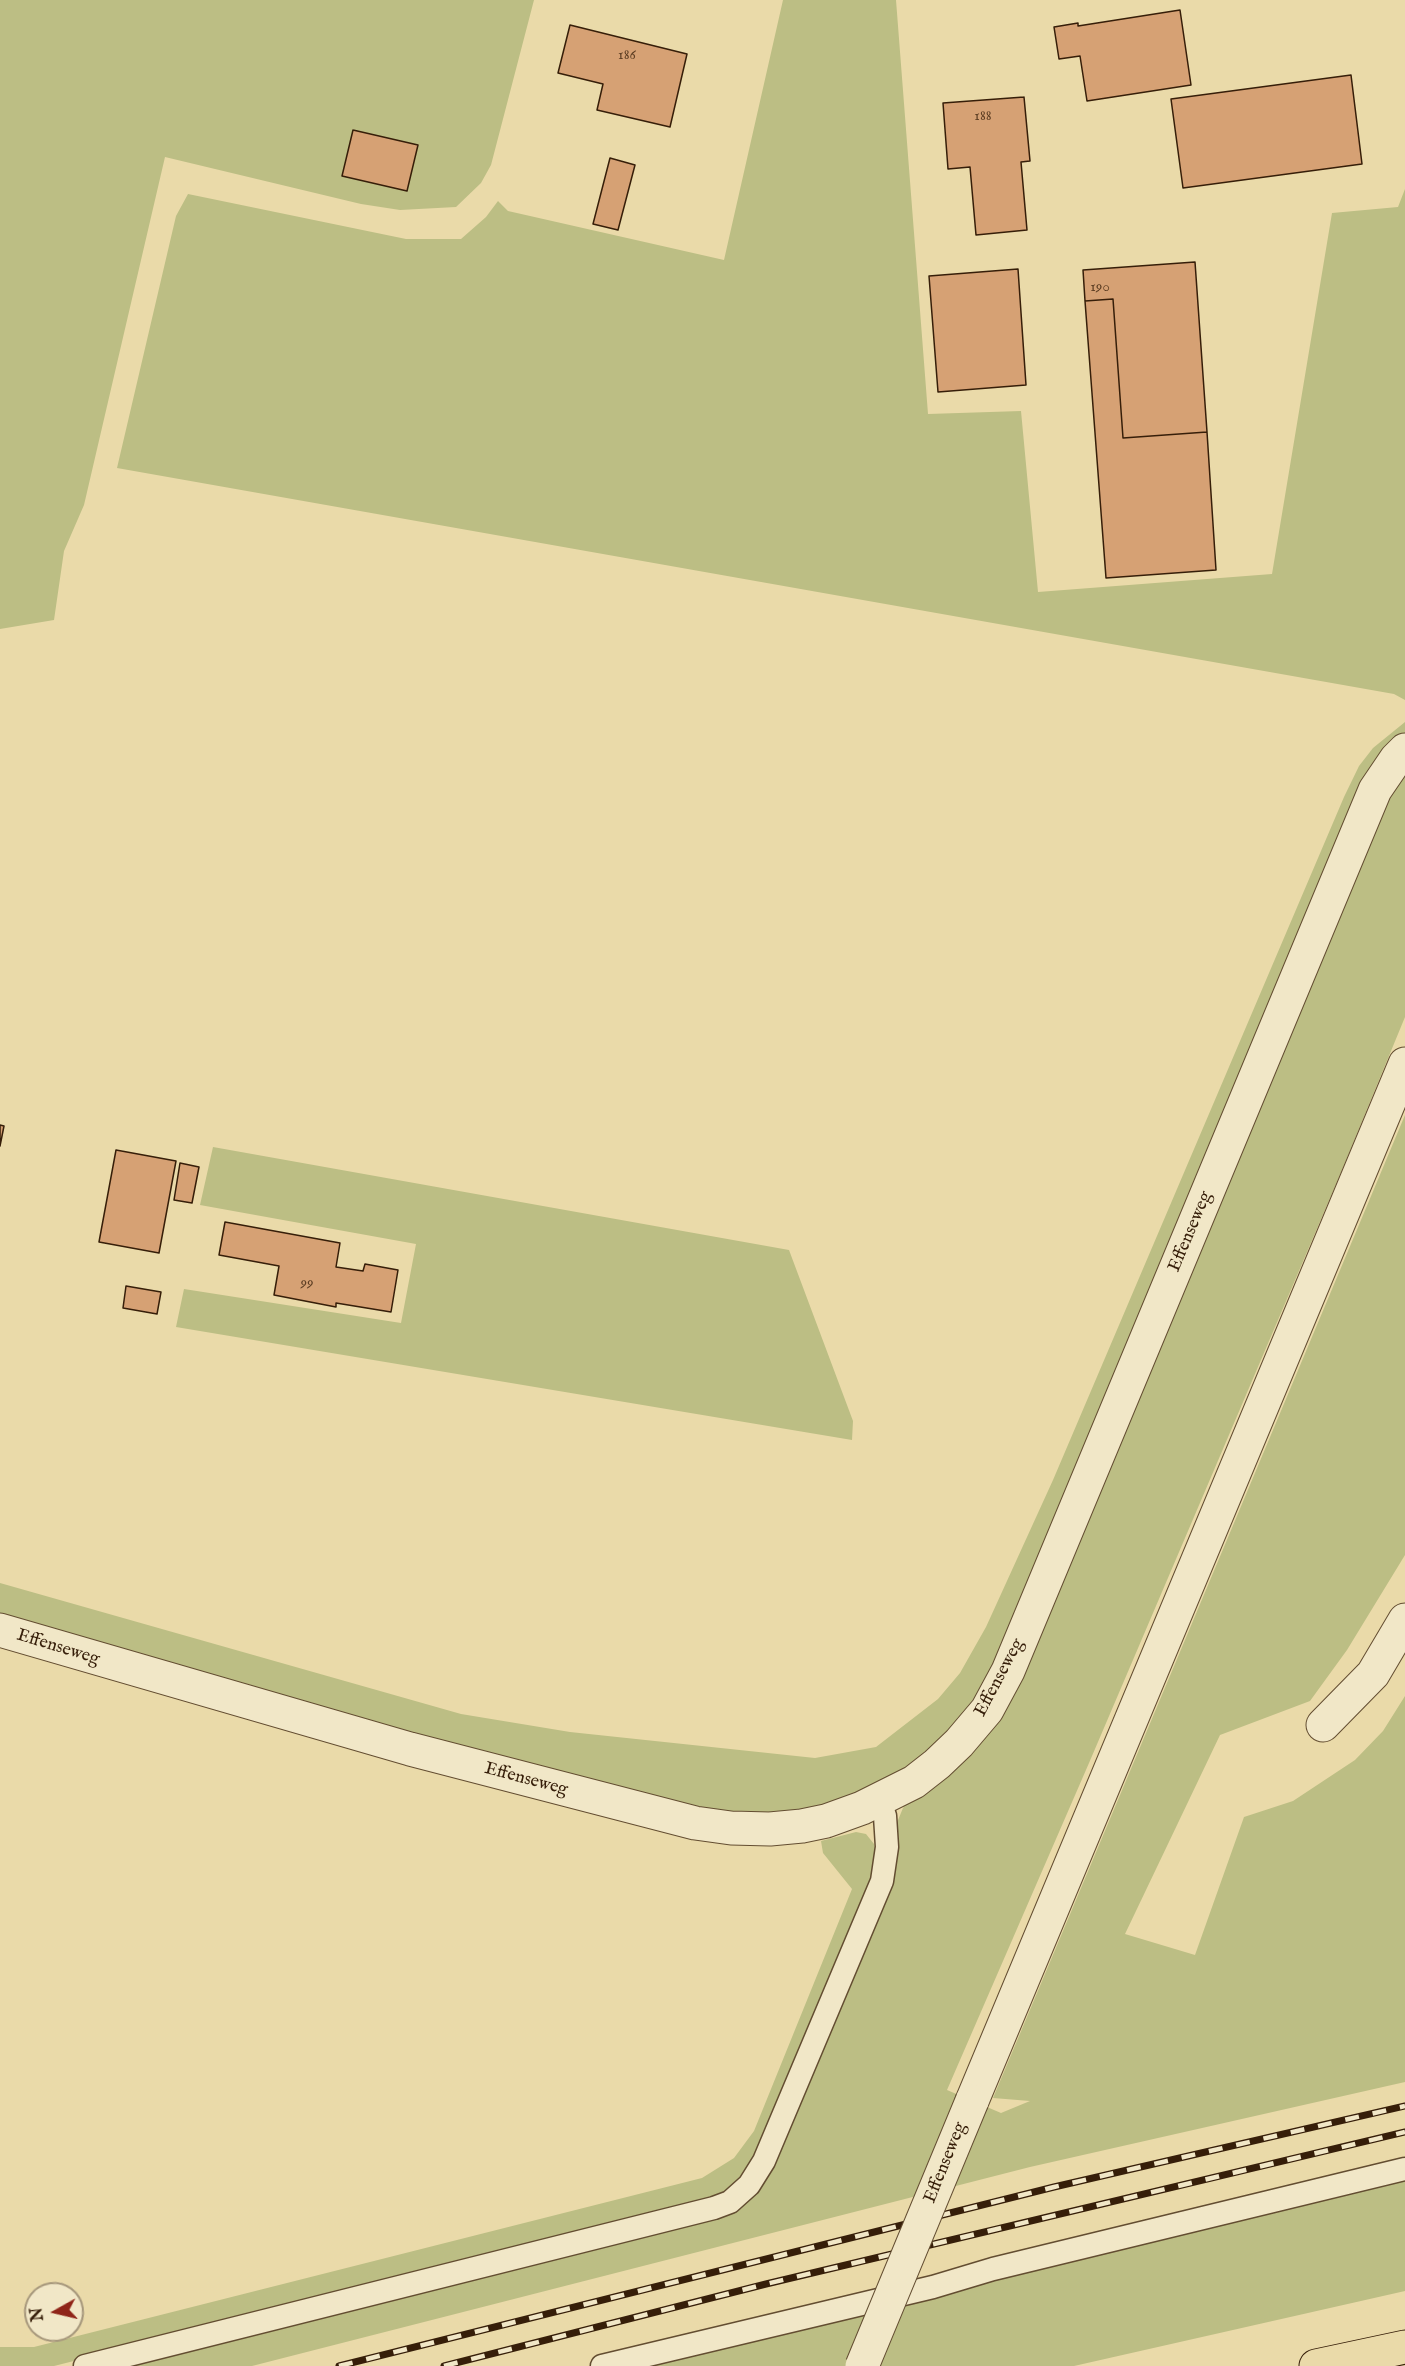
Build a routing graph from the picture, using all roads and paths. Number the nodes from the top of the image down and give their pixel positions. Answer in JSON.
{"nodes":[{"id":1,"x":1405,"y":750,"type":"edge"},
{"id":2,"x":1405,"y":1064,"type":"edge"},
{"id":3,"x":1405,"y":1620,"type":"edge"},
{"id":4,"x":0,"y":1630,"type":"edge"},
{"id":5,"x":1323,"y":1725,"type":"dead end"},
{"id":6,"x":880,"y":1801,"type":"junction"},
{"id":7,"x":1405,"y":2169,"type":"edge"},
{"id":8,"x":1405,"y":2346,"type":"edge"},
{"id":9,"x":85,"y":2366,"type":"edge"},
{"id":10,"x":602,"y":2366,"type":"edge"},
{"id":11,"x":862,"y":2366,"type":"edge"},
{"id":12,"x":1316,"y":2366,"type":"edge"}],
"edges":[{"from":1,"to":6,"type":"street","name":"Effenseweg"},
{"from":2,"to":11,"type":"street","name":"Effenseweg","bridge":true},
{"from":3,"to":5,"type":"street"},
{"from":4,"to":6,"type":"street","name":"Effenseweg"},
{"from":6,"to":9,"type":"lane"},
{"from":7,"to":10,"type":"lane"},
{"from":8,"to":12,"type":"highway"}]}
